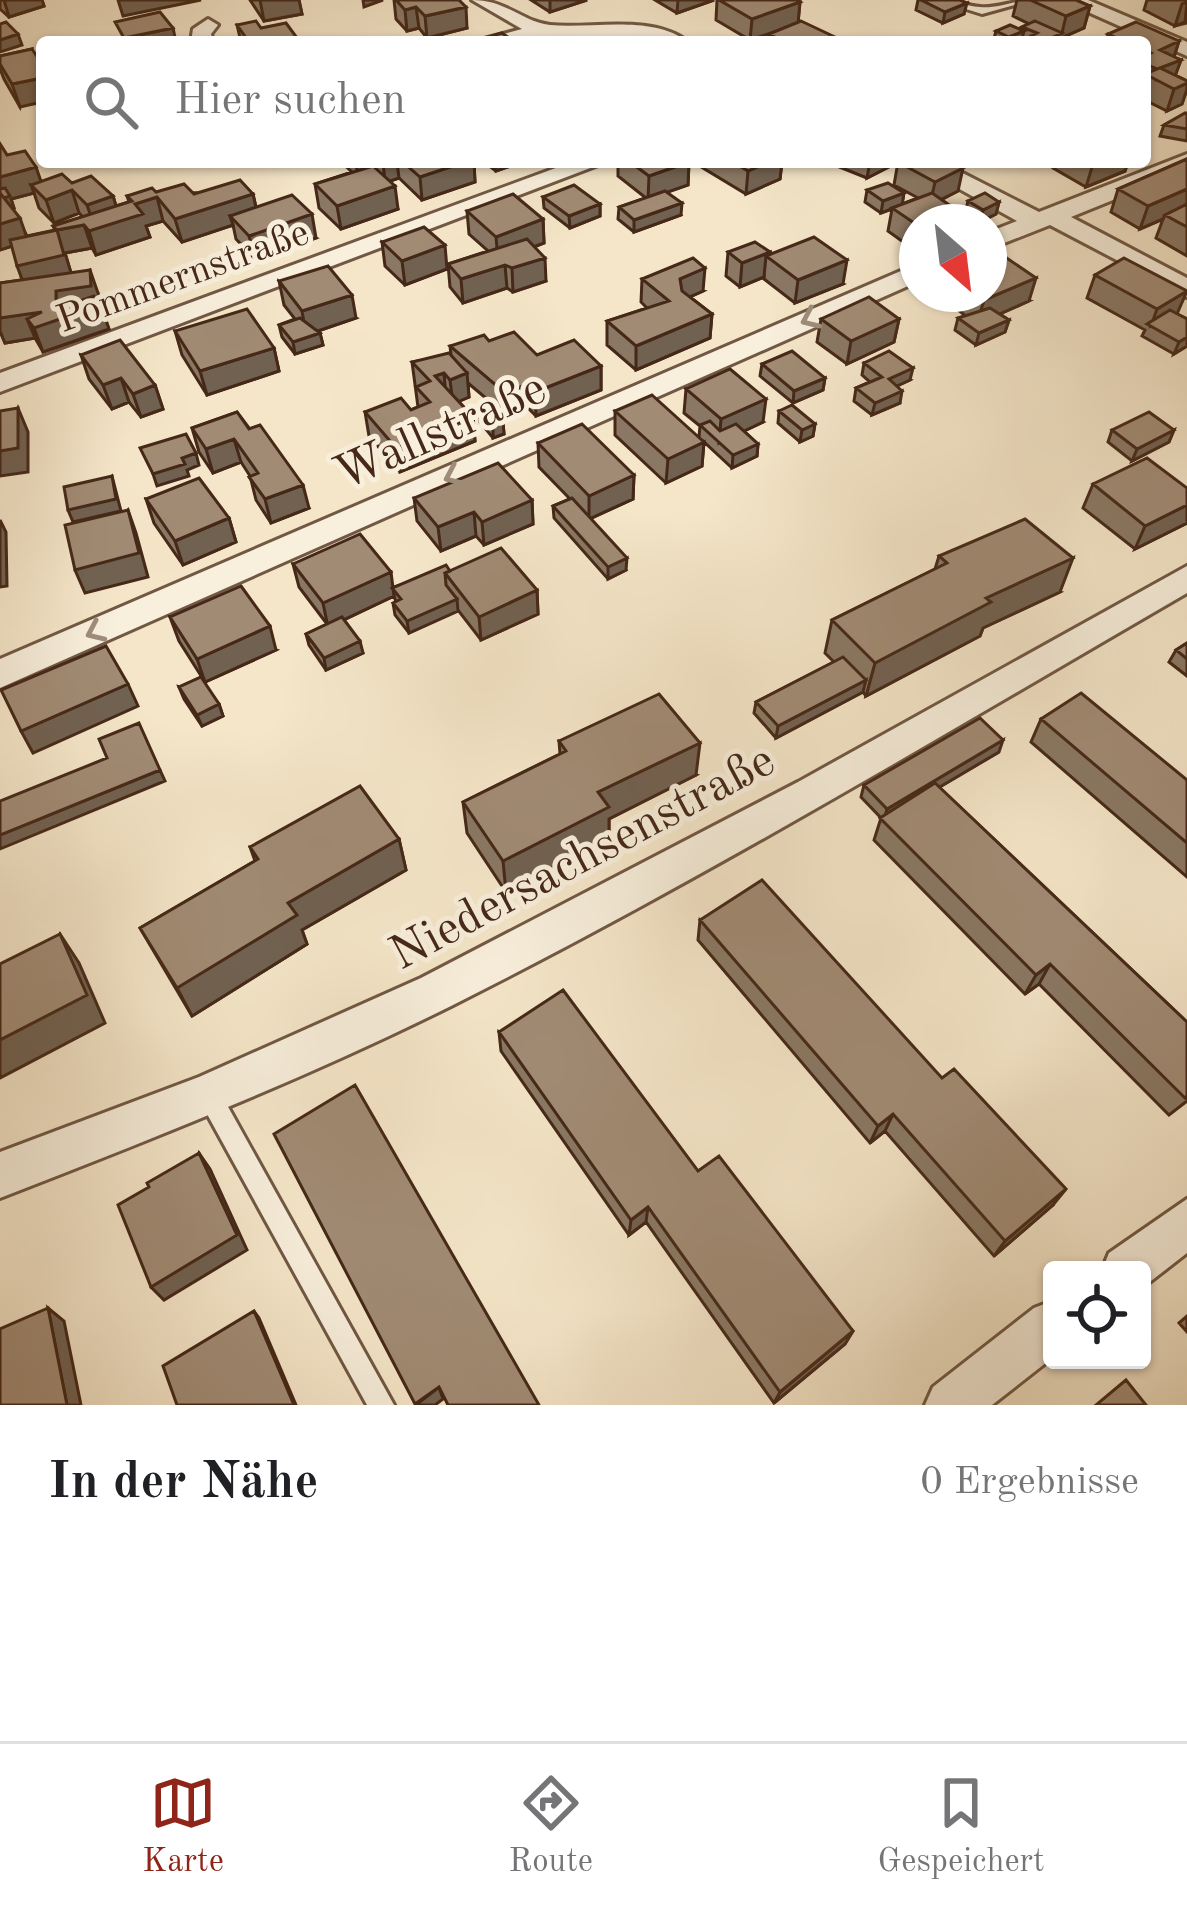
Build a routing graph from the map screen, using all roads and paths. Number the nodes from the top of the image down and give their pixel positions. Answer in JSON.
{"nodes":[{"id":1,"x":482,"y":0,"type":"edge"},
{"id":2,"x":942,"y":0,"type":"edge"},
{"id":3,"x":1028,"y":0,"type":"edge"},
{"id":4,"x":1070,"y":0,"type":"edge"},
{"id":5,"x":1122,"y":0,"type":"edge"},
{"id":6,"x":1094,"y":10,"type":"junction"},
{"id":7,"x":540,"y":30,"type":"junction"},
{"id":8,"x":512,"y":36,"type":"edge"},
{"id":9,"x":644,"y":36,"type":"edge"},
{"id":10,"x":1187,"y":50,"type":"edge"},
{"id":11,"x":1187,"y":161,"type":"edge"},
{"id":12,"x":578,"y":168,"type":"edge"},
{"id":13,"x":935,"y":168,"type":"edge"},
{"id":14,"x":1043,"y":218,"type":"junction"},
{"id":15,"x":1007,"y":233,"type":"edge"},
{"id":16,"x":899,"y":280,"type":"edge"},
{"id":17,"x":1187,"y":289,"type":"edge"},
{"id":18,"x":0,"y":383,"type":"edge"},
{"id":19,"x":1187,"y":578,"type":"edge"},
{"id":20,"x":0,"y":674,"type":"edge"},
{"id":21,"x":209,"y":1095,"type":"junction"},
{"id":22,"x":0,"y":1175,"type":"edge"},
{"id":23,"x":1187,"y":1223,"type":"edge"},
{"id":24,"x":1138,"y":1261,"type":"edge"},
{"id":25,"x":1043,"y":1333,"type":"edge"},
{"id":26,"x":381,"y":1405,"type":"edge"},
{"id":27,"x":951,"y":1405,"type":"edge"}],
"edges":[{"from":1,"to":7,"type":"street"},
{"from":2,"to":3,"type":"lane"},
{"from":4,"to":6,"type":"street"},
{"from":5,"to":6,"type":"street"},
{"from":6,"to":10,"type":"street"},
{"from":7,"to":8,"type":"street"},
{"from":7,"to":9,"type":"street"},
{"from":11,"to":14,"type":"street"},
{"from":12,"to":18,"type":"street","name":"Pommernstraße"},
{"from":13,"to":14,"type":"street"},
{"from":14,"to":15,"type":"street"},
{"from":14,"to":17,"type":"street"},
{"from":16,"to":20,"type":"street","name":"Wallstraße","one_way":true},
{"from":19,"to":21,"type":"street","name":"Niedersachsenstraße"},
{"from":21,"to":22,"type":"street","name":"Niedersachsenstraße"},
{"from":21,"to":26,"type":"lane"},
{"from":23,"to":24,"type":"street"},
{"from":25,"to":27,"type":"street"}]}
